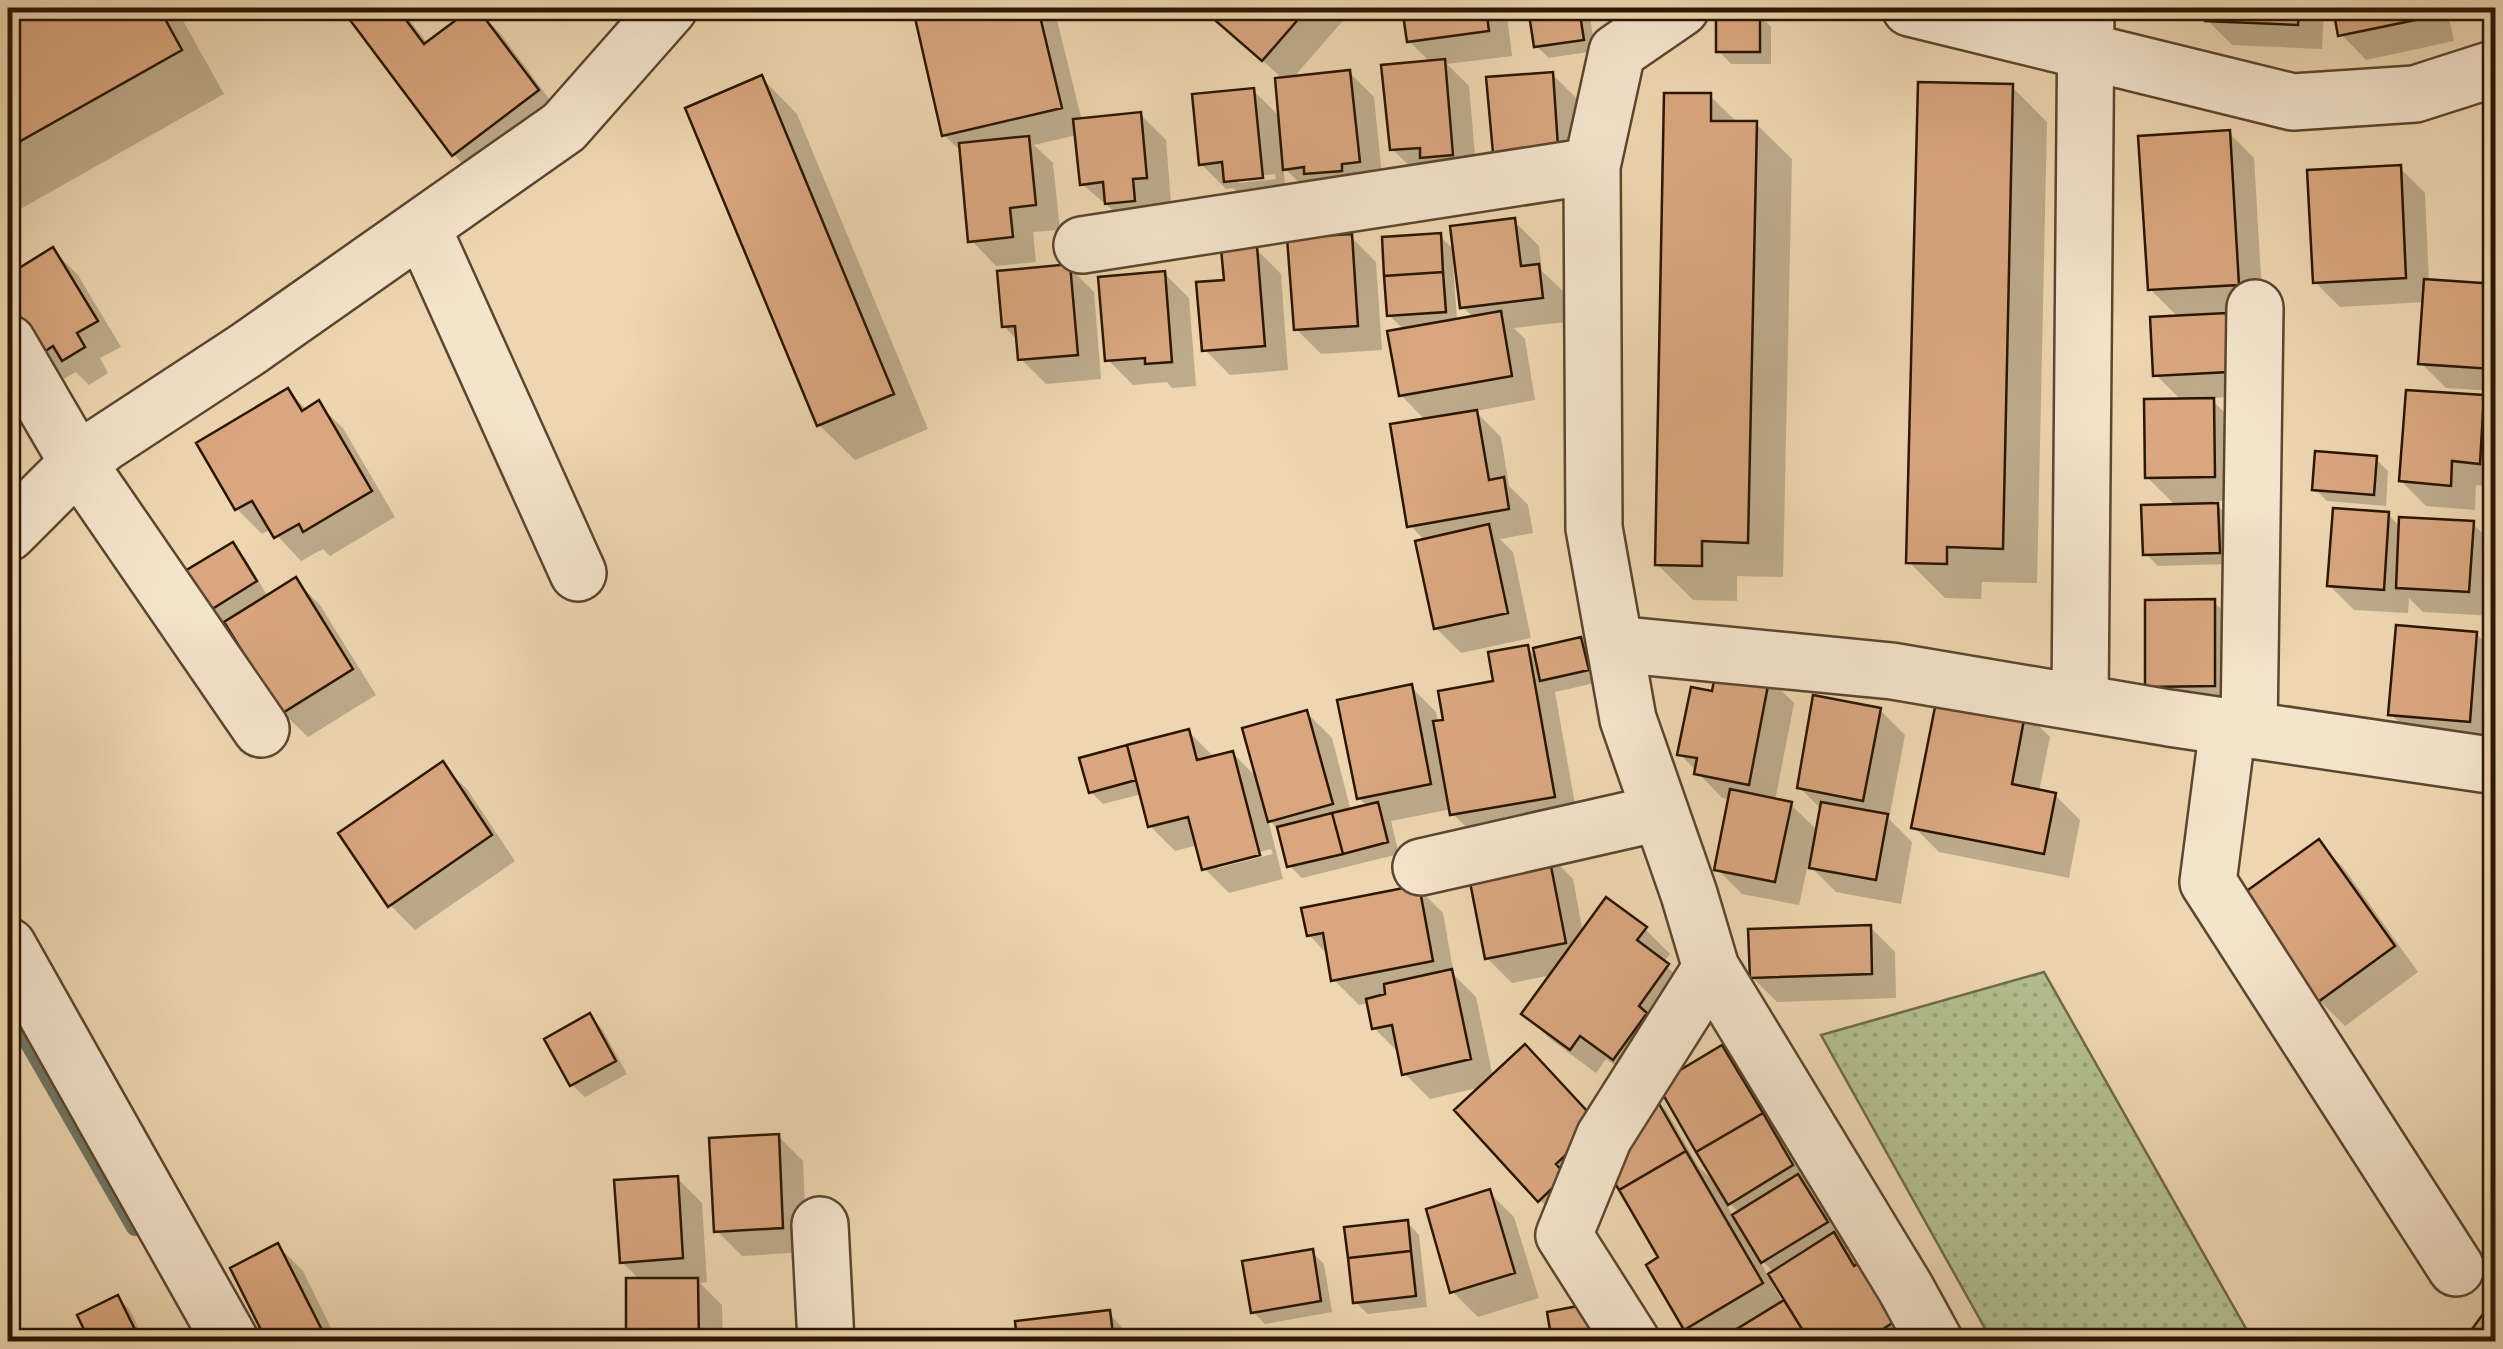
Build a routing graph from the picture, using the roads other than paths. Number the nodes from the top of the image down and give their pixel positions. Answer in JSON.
{"nodes":[{"id":1,"x":669,"y":8,"type":"edge"},
{"id":2,"x":1681,"y":8,"type":"edge"},
{"id":3,"x":1910,"y":8,"type":"edge"},
{"id":4,"x":2086,"y":29,"type":"edge"},
{"id":5,"x":1612,"y":30,"type":"edge"},
{"id":6,"x":2496,"y":68,"type":"edge"},
{"id":7,"x":1592,"y":166,"type":"junction"},
{"id":8,"x":422,"y":227,"type":"junction"},
{"id":9,"x":1082,"y":245,"type":"dead end"},
{"id":10,"x":2254,"y":308,"type":"dead end"},
{"id":11,"x":8,"y":343,"type":"edge"},
{"id":12,"x":78,"y":463,"type":"junction"},
{"id":13,"x":8,"y":532,"type":"edge"},
{"id":14,"x":578,"y":573,"type":"dead end"},
{"id":15,"x":1615,"y":644,"type":"junction"},
{"id":16,"x":2080,"y":703,"type":"junction"},
{"id":17,"x":2238,"y":728,"type":"junction"},
{"id":18,"x":262,"y":729,"type":"dead end"},
{"id":19,"x":2496,"y":766,"type":"edge"},
{"id":20,"x":1659,"y":813,"type":"junction"},
{"id":21,"x":1421,"y":866,"type":"dead end"},
{"id":22,"x":8,"y":946,"type":"edge"},
{"id":23,"x":1711,"y":968,"type":"junction"},
{"id":24,"x":820,"y":1225,"type":"dead end"},
{"id":25,"x":2456,"y":1268,"type":"dead end"},
{"id":26,"x":231,"y":1342,"type":"edge"},
{"id":27,"x":826,"y":1342,"type":"edge"},
{"id":28,"x":1632,"y":1342,"type":"edge"},
{"id":29,"x":1935,"y":1342,"type":"edge"}],
"edges":[{"from":1,"to":8,"type":"street"},
{"from":2,"to":5,"type":"street"},
{"from":3,"to":4,"type":"street"},
{"from":4,"to":6,"type":"street"},
{"from":4,"to":16,"type":"street"},
{"from":5,"to":7,"type":"street"},
{"from":7,"to":9,"type":"street"},
{"from":7,"to":15,"type":"street"},
{"from":8,"to":12,"type":"street"},
{"from":8,"to":14,"type":"street"},
{"from":10,"to":17,"type":"street"},
{"from":11,"to":12,"type":"street"},
{"from":12,"to":13,"type":"street"},
{"from":12,"to":18,"type":"street"},
{"from":15,"to":16,"type":"street"},
{"from":15,"to":20,"type":"street"},
{"from":16,"to":17,"type":"street"},
{"from":17,"to":19,"type":"street"},
{"from":17,"to":25,"type":"street"},
{"from":20,"to":21,"type":"street"},
{"from":20,"to":23,"type":"street"},
{"from":22,"to":26,"type":"street"},
{"from":23,"to":28,"type":"street"},
{"from":23,"to":29,"type":"street"},
{"from":24,"to":27,"type":"street"}]}
